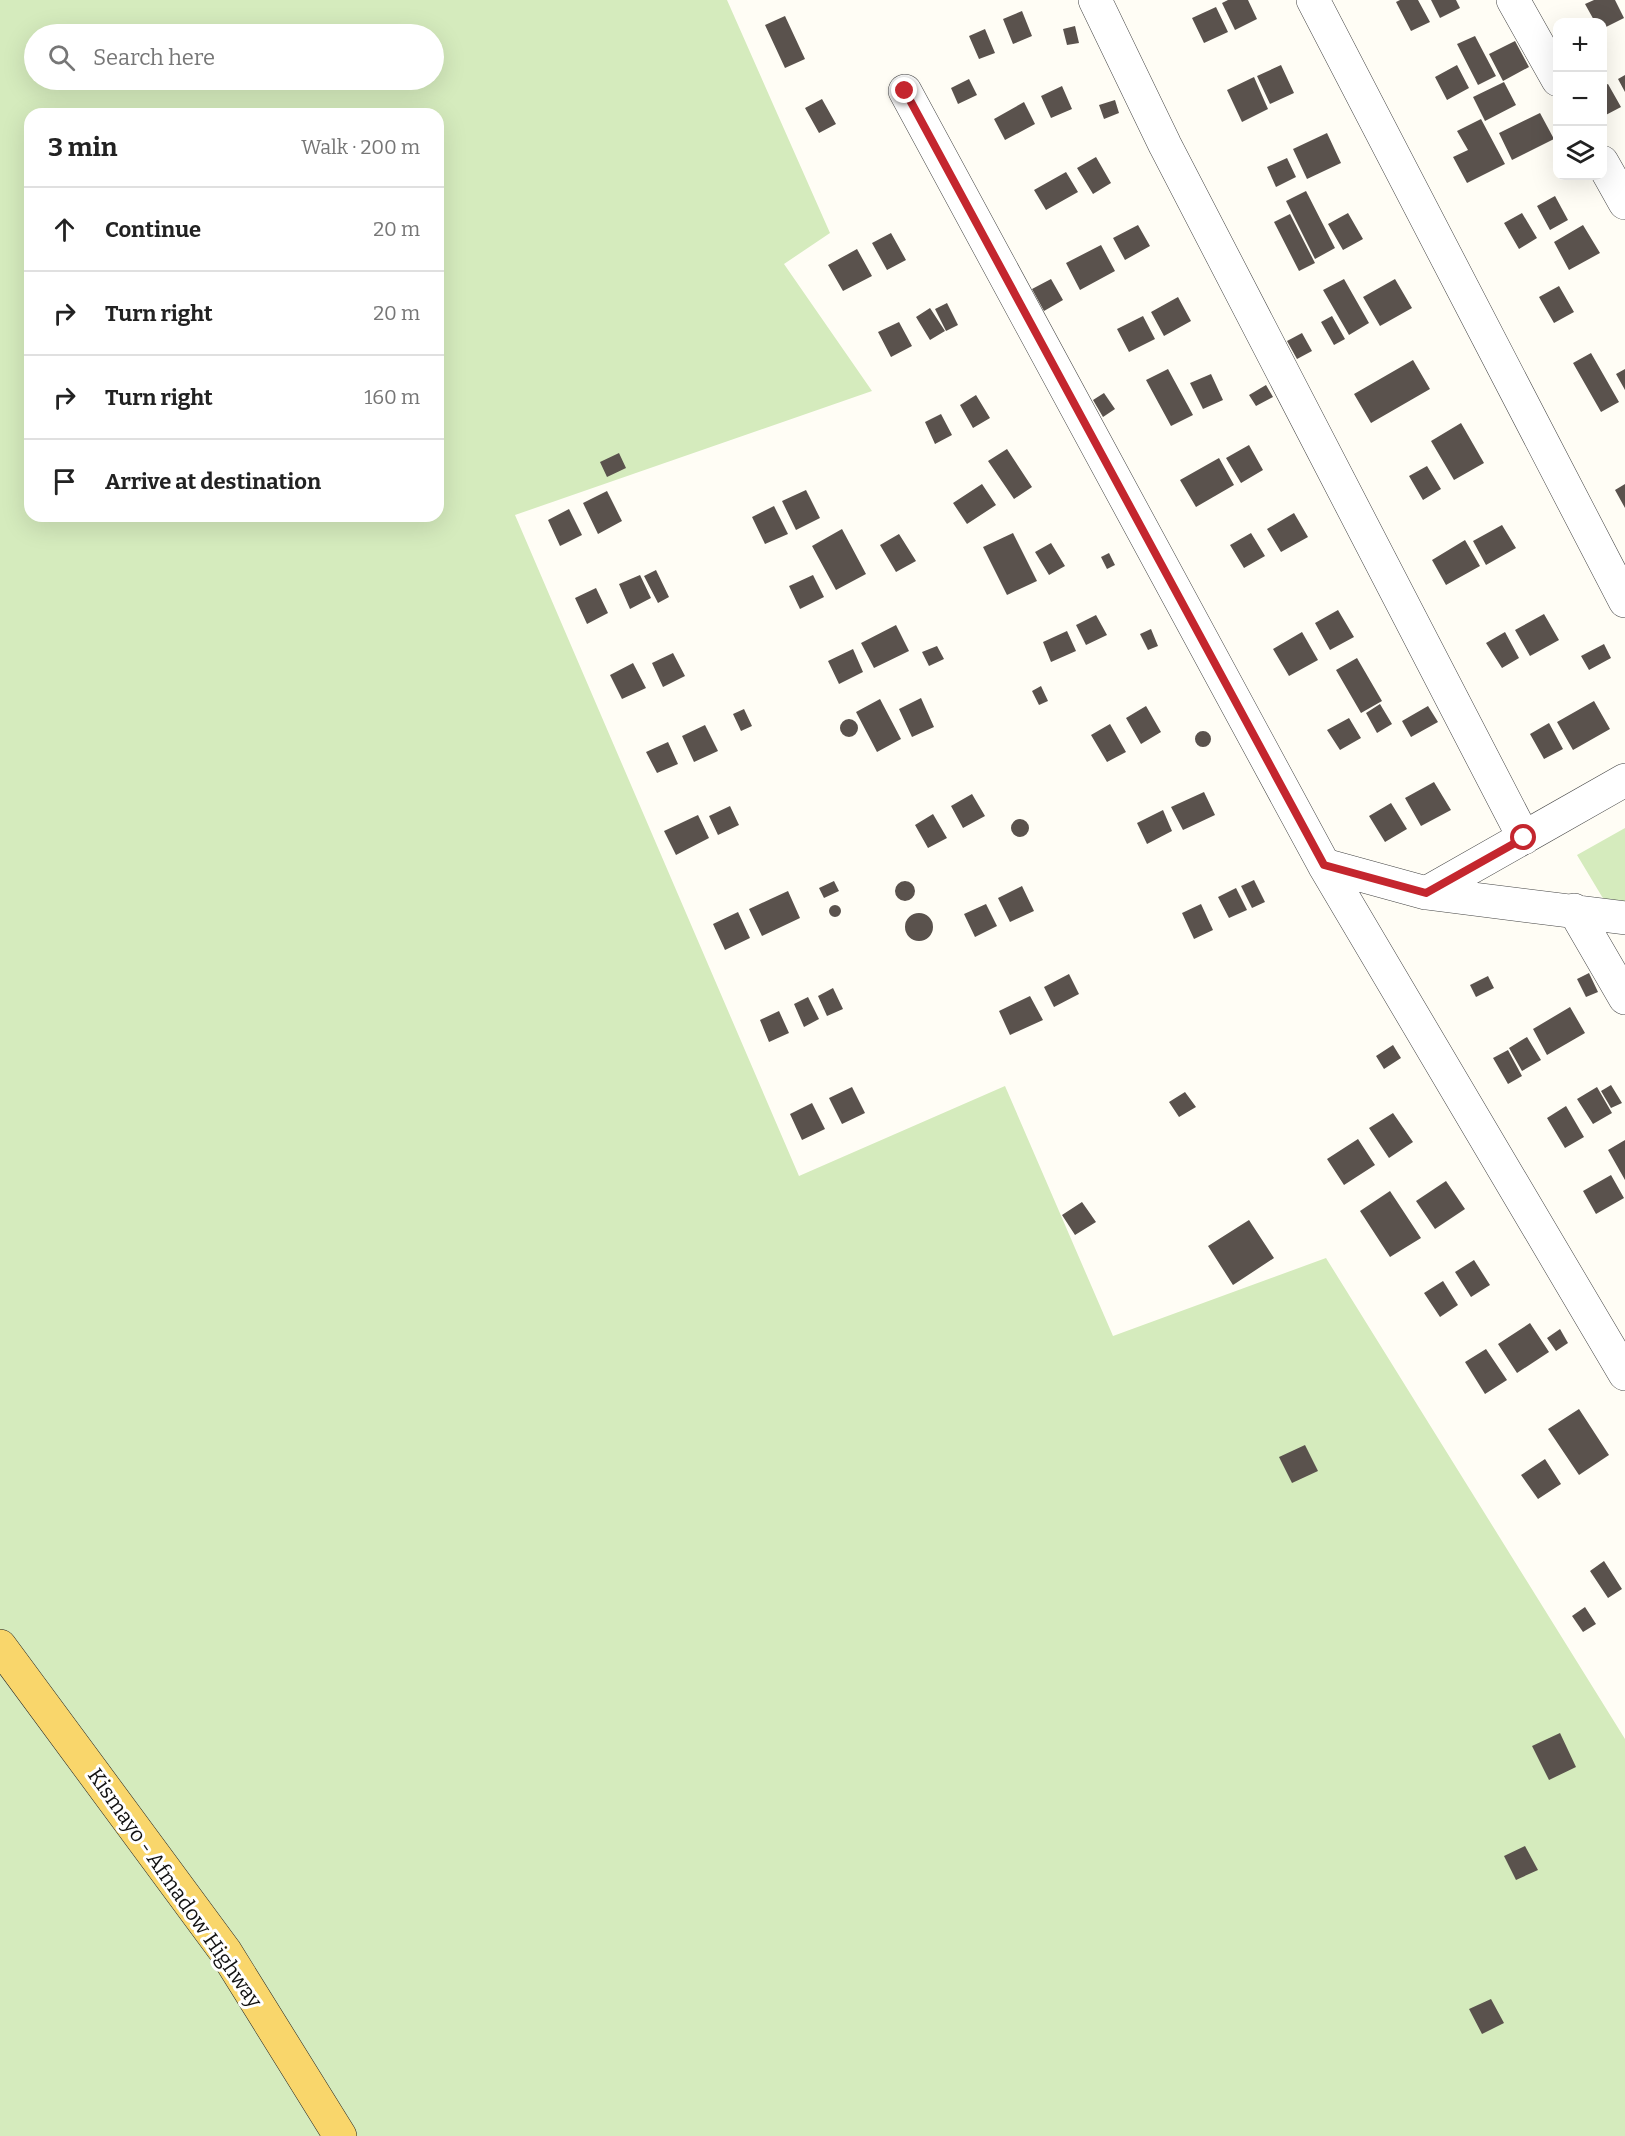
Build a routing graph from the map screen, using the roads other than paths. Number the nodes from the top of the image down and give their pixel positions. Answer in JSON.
{"nodes":[{"id":1,"x":1095,"y":0,"type":"edge"},
{"id":2,"x":1313,"y":0,"type":"edge"},
{"id":3,"x":1513,"y":0,"type":"edge"},
{"id":4,"x":1553,"y":73,"type":"edge"},
{"id":5,"x":905,"y":91,"type":"dead end"},
{"id":6,"x":1607,"y":171,"type":"edge"},
{"id":7,"x":1625,"y":203,"type":"edge"},
{"id":8,"x":1625,"y":602,"type":"edge"},
{"id":9,"x":1625,"y":780,"type":"edge"},
{"id":10,"x":1524,"y":838,"type":"junction"},
{"id":11,"x":1324,"y":865,"type":"junction"},
{"id":12,"x":1426,"y":893,"type":"junction"},
{"id":13,"x":1574,"y":910,"type":"junction"},
{"id":14,"x":1625,"y":918,"type":"edge"},
{"id":15,"x":1625,"y":998,"type":"edge"},
{"id":16,"x":1625,"y":1374,"type":"edge"},
{"id":17,"x":0,"y":1646,"type":"edge"},
{"id":18,"x":340,"y":2136,"type":"edge"}],
"edges":[{"from":1,"to":10,"type":"street"},
{"from":2,"to":8,"type":"street"},
{"from":3,"to":4,"type":"street"},
{"from":5,"to":11,"type":"street"},
{"from":6,"to":7,"type":"street"},
{"from":9,"to":10,"type":"street"},
{"from":10,"to":12,"type":"street"},
{"from":11,"to":12,"type":"street"},
{"from":11,"to":16,"type":"street"},
{"from":12,"to":13,"type":"street"},
{"from":13,"to":14,"type":"street"},
{"from":13,"to":15,"type":"street"},
{"from":17,"to":18,"type":"main road","name":"Kismayo - Afmadow Highway"}]}
